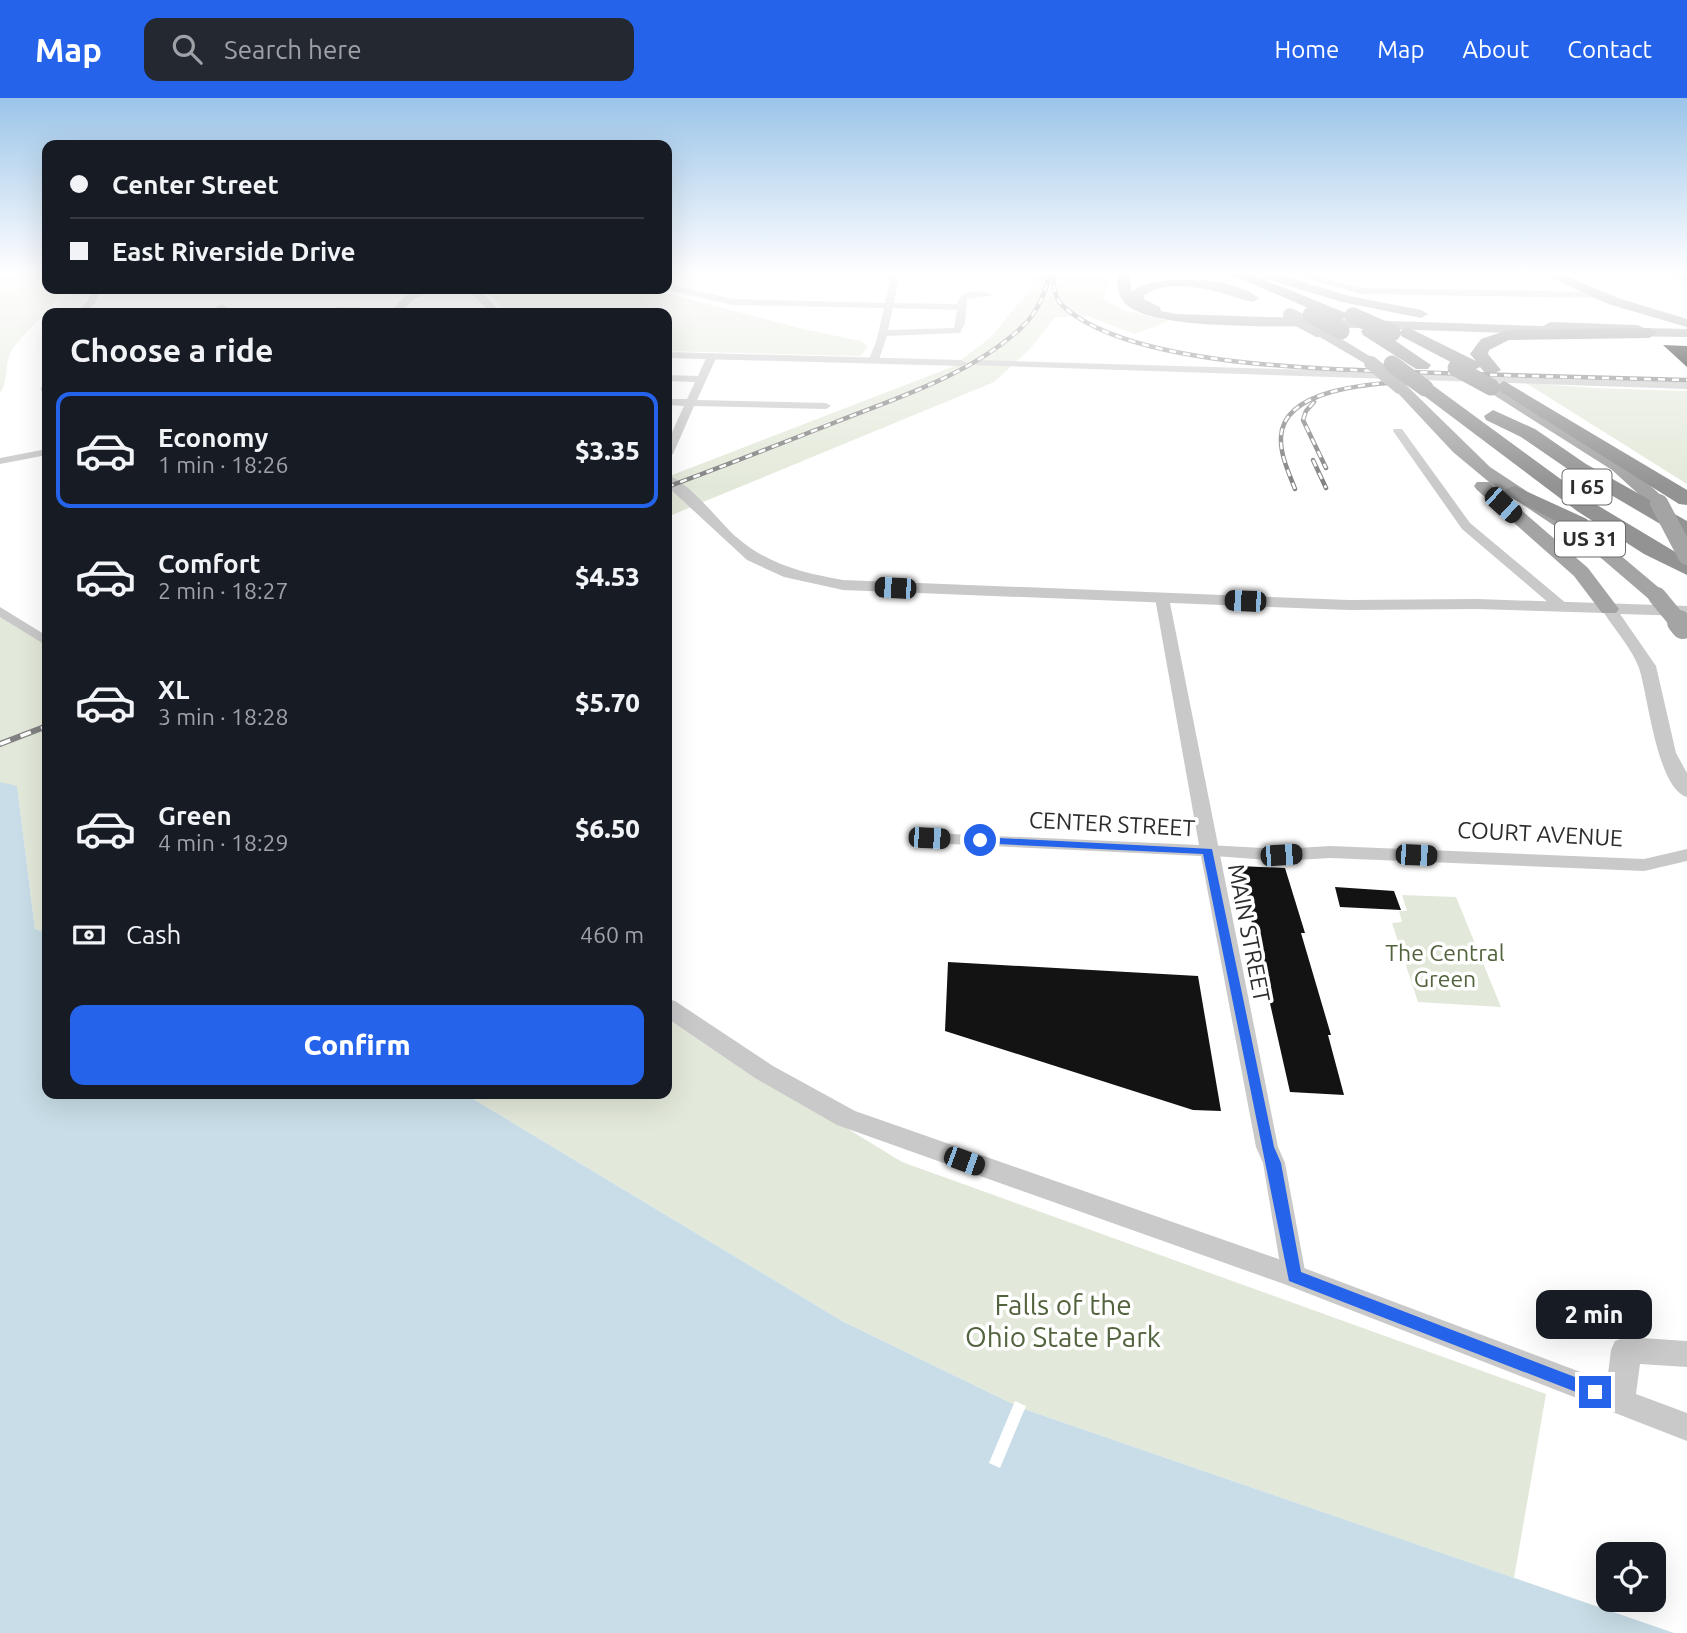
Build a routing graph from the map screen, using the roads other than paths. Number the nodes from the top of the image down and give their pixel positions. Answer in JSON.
{"nodes":[{"id":1,"x":880,"y":343,"type":"edge"},
{"id":2,"x":1343,"y":343,"type":"edge"},
{"id":3,"x":1375,"y":343,"type":"edge"},
{"id":4,"x":1390,"y":343,"type":"edge"},
{"id":5,"x":1419,"y":343,"type":"edge"},
{"id":6,"x":1487,"y":343,"type":"edge"},
{"id":7,"x":672,"y":355,"type":"edge"},
{"id":8,"x":712,"y":356,"type":"junction"},
{"id":9,"x":874,"y":359,"type":"junction"},
{"id":10,"x":961,"y":363,"type":"dead end"},
{"id":11,"x":977,"y":363,"type":"dead end"},
{"id":12,"x":1371,"y":363,"type":"joint"},
{"id":13,"x":672,"y":378,"type":"edge"},
{"id":14,"x":702,"y":379,"type":"junction"},
{"id":15,"x":1505,"y":381,"type":"junction"},
{"id":16,"x":1687,"y":385,"type":"edge"},
{"id":17,"x":1400,"y":387,"type":"joint"},
{"id":18,"x":1422,"y":397,"type":"junction"},
{"id":19,"x":672,"y":402,"type":"edge"},
{"id":20,"x":691,"y":403,"type":"junction"},
{"id":21,"x":826,"y":406,"type":"dead end"},
{"id":22,"x":1493,"y":416,"type":"junction"},
{"id":23,"x":1398,"y":431,"type":"dead end"},
{"id":24,"x":672,"y":443,"type":"edge"},
{"id":25,"x":42,"y":453,"type":"edge"},
{"id":26,"x":0,"y":461,"type":"edge"},
{"id":27,"x":672,"y":484,"type":"edge"},
{"id":28,"x":1515,"y":492,"type":"junction"},
{"id":29,"x":1687,"y":499,"type":"edge"},
{"id":30,"x":1687,"y":530,"type":"edge"},
{"id":31,"x":1687,"y":549,"type":"edge"},
{"id":32,"x":1687,"y":556,"type":"edge"},
{"id":33,"x":1687,"y":568,"type":"edge"},
{"id":34,"x":1687,"y":577,"type":"edge"},
{"id":35,"x":1162,"y":598,"type":"junction"},
{"id":36,"x":1562,"y":607,"type":"junction"},
{"id":37,"x":1609,"y":609,"type":"junction"},
{"id":38,"x":0,"y":611,"type":"edge"},
{"id":39,"x":1686,"y":624,"type":"edge"},
{"id":40,"x":42,"y":639,"type":"edge"},
{"id":41,"x":1687,"y":791,"type":"edge"},
{"id":42,"x":929,"y":838,"type":"dead end"},
{"id":43,"x":1208,"y":851,"type":"junction"},
{"id":44,"x":1687,"y":855,"type":"edge"},
{"id":45,"x":672,"y":1010,"type":"edge"},
{"id":46,"x":1294,"y":1276,"type":"junction"},
{"id":47,"x":1687,"y":1354,"type":"edge"},
{"id":48,"x":1620,"y":1402,"type":"junction"},
{"id":49,"x":1687,"y":1427,"type":"edge"}],
"edges":[{"from":1,"to":9,"type":"street"},
{"from":2,"to":12,"type":"main road","number":"US 31"},
{"from":3,"to":18,"type":"highway","number":"I 65","bridge":true},
{"from":4,"to":22,"type":"highway","number":"I 65"},
{"from":5,"to":15,"type":"highway","bridge":true},
{"from":6,"to":15,"type":"highway"},
{"from":7,"to":8,"type":"street"},
{"from":8,"to":9,"type":"street"},
{"from":8,"to":14,"type":"street"},
{"from":9,"to":10,"type":"street"},
{"from":11,"to":15,"type":"street"},
{"from":12,"to":17,"type":"main road","number":"US 31","bridge":true},
{"from":13,"to":14,"type":"street"},
{"from":14,"to":20,"type":"street"},
{"from":15,"to":16,"type":"street"},
{"from":15,"to":29,"type":"highway"},
{"from":15,"to":32,"type":"main road","bridge":true},
{"from":17,"to":18,"type":"main road","number":"US 31"},
{"from":18,"to":28,"type":"main road","number":"US 31"},
{"from":18,"to":33,"type":"highway","number":"I 65"},
{"from":18,"to":37,"type":"main road"},
{"from":19,"to":20,"type":"street"},
{"from":20,"to":21,"type":"street"},
{"from":20,"to":24,"type":"street"},
{"from":22,"to":30,"type":"highway"},
{"from":22,"to":31,"type":"highway","number":"I 65"},
{"from":23,"to":36,"type":"street"},
{"from":25,"to":26,"type":"street"},
{"from":27,"to":35,"type":"street"},
{"from":28,"to":34,"type":"highway"},
{"from":28,"to":39,"type":"main road","number":"US 31","bridge":true},
{"from":35,"to":36,"type":"street"},
{"from":35,"to":43,"type":"street","name":"MAIN STREET"},
{"from":36,"to":37,"type":"street"},
{"from":37,"to":39,"type":"street"},
{"from":37,"to":41,"type":"street"},
{"from":38,"to":40,"type":"street"},
{"from":42,"to":43,"type":"street","name":"CENTER STREET"},
{"from":43,"to":44,"type":"street","name":"COURT AVENUE"},
{"from":43,"to":46,"type":"street","name":"MAIN STREET"},
{"from":45,"to":46,"type":"street"},
{"from":46,"to":48,"type":"street"},
{"from":47,"to":48,"type":"street"},
{"from":48,"to":49,"type":"street"}]}
